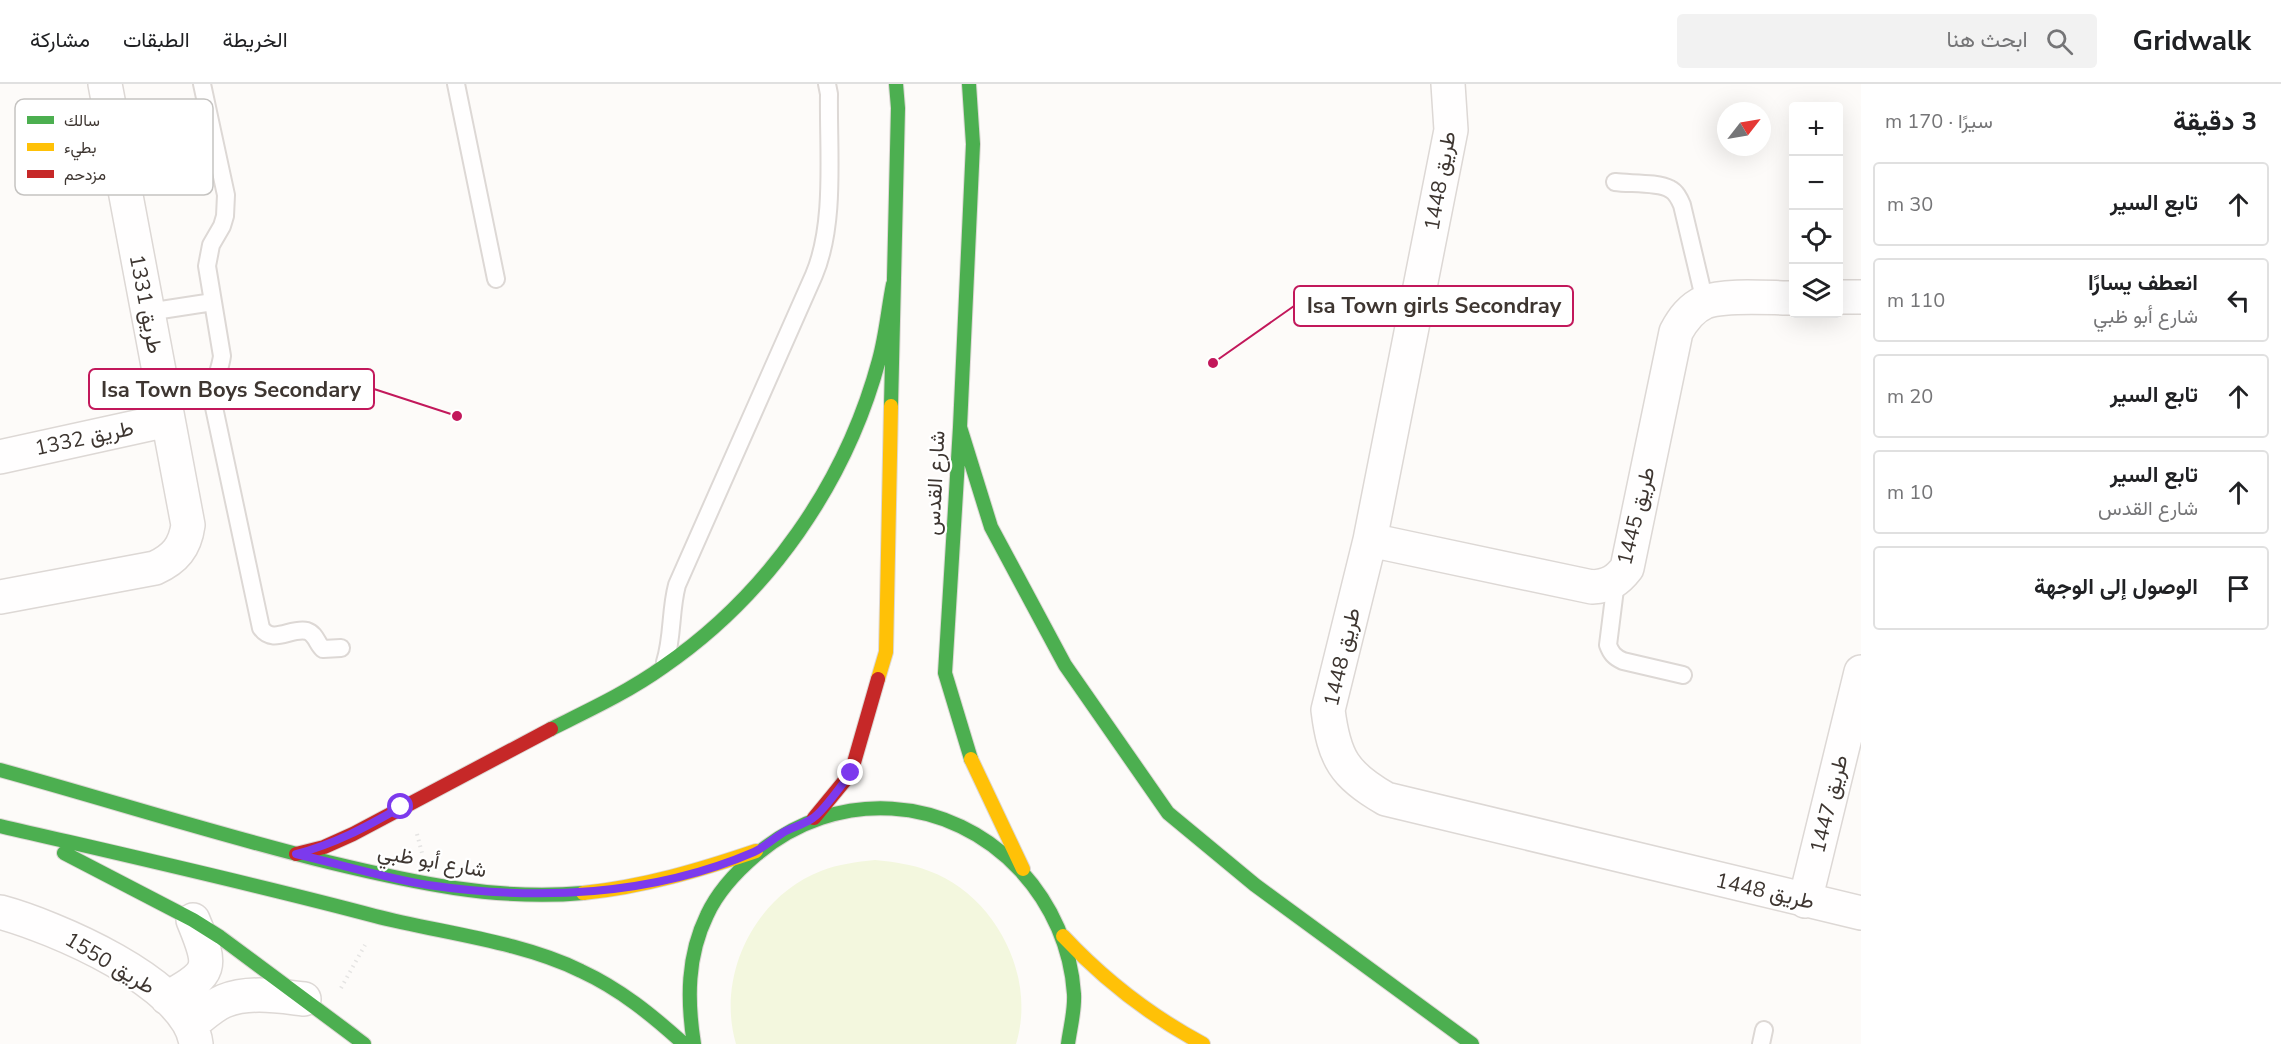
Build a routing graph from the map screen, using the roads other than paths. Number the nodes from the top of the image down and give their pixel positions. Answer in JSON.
{"nodes":[{"id":1,"x":105,"y":84,"type":"edge"},
{"id":2,"x":202,"y":84,"type":"edge"},
{"id":3,"x":456,"y":84,"type":"edge"},
{"id":4,"x":827,"y":84,"type":"edge"},
{"id":5,"x":969,"y":84,"type":"edge"},
{"id":6,"x":978,"y":84,"type":"edge"},
{"id":7,"x":1448,"y":84,"type":"edge"},
{"id":8,"x":894,"y":92,"type":"edge"},
{"id":9,"x":108,"y":99,"type":"edge"},
{"id":10,"x":205,"y":99,"type":"edge"},
{"id":11,"x":213,"y":135,"type":"edge"},
{"id":12,"x":973,"y":144,"type":"junction"},
{"id":13,"x":1615,"y":182,"type":"dead end"},
{"id":14,"x":126,"y":195,"type":"edge"},
{"id":15,"x":496,"y":279,"type":"dead end"},
{"id":16,"x":893,"y":284,"type":"junction"},
{"id":17,"x":1843,"y":297,"type":"edge"},
{"id":18,"x":1861,"y":297,"type":"edge"},
{"id":19,"x":1789,"y":298,"type":"edge"},
{"id":20,"x":213,"y":302,"type":"junction"},
{"id":21,"x":1705,"y":302,"type":"junction"},
{"id":22,"x":148,"y":312,"type":"junction"},
{"id":23,"x":168,"y":420,"type":"junction"},
{"id":24,"x":960,"y":426,"type":"junction"},
{"id":25,"x":0,"y":457,"type":"edge"},
{"id":26,"x":1370,"y":540,"type":"junction"},
{"id":27,"x":1616,"y":581,"type":"junction"},
{"id":28,"x":0,"y":597,"type":"edge"},
{"id":29,"x":341,"y":648,"type":"dead end"},
{"id":30,"x":663,"y":667,"type":"junction"},
{"id":31,"x":1861,"y":672,"type":"edge"},
{"id":32,"x":1683,"y":675,"type":"dead end"},
{"id":33,"x":0,"y":770,"type":"edge"},
{"id":34,"x":814,"y":818,"type":"junction"},
{"id":35,"x":0,"y":826,"type":"edge"},
{"id":36,"x":22,"y":832,"type":"junction"},
{"id":37,"x":756,"y":851,"type":"junction"},
{"id":38,"x":296,"y":854,"type":"junction"},
{"id":39,"x":1023,"y":869,"type":"junction"},
{"id":40,"x":1805,"y":900,"type":"junction"},
{"id":41,"x":0,"y":912,"type":"edge"},
{"id":42,"x":1861,"y":913,"type":"edge"},
{"id":43,"x":193,"y":920,"type":"junction"},
{"id":44,"x":1063,"y":936,"type":"junction"},
{"id":45,"x":167,"y":998,"type":"junction"},
{"id":46,"x":304,"y":999,"type":"junction"},
{"id":47,"x":193,"y":1035,"type":"edge"},
{"id":48,"x":364,"y":1044,"type":"edge"},
{"id":49,"x":684,"y":1044,"type":"edge"},
{"id":50,"x":694,"y":1044,"type":"edge"},
{"id":51,"x":1068,"y":1044,"type":"edge"},
{"id":52,"x":1203,"y":1044,"type":"edge"},
{"id":53,"x":1472,"y":1044,"type":"edge"}],
"edges":[{"from":1,"to":9,"type":"street","name":"طريق 1331"},
{"from":2,"to":10,"type":"lane"},
{"from":3,"to":15,"type":"lane"},
{"from":4,"to":30,"type":"lane"},
{"from":5,"to":12,"type":"main road","name":"شارع القدس"},
{"from":6,"to":12,"type":"main road"},
{"from":7,"to":26,"type":"street","name":"طريق 1448"},
{"from":8,"to":16,"type":"main road","name":"شارع القدس"},
{"from":11,"to":20,"type":"lane"},
{"from":12,"to":24,"type":"main road","name":"شارع القدس"},
{"from":13,"to":21,"type":"lane"},
{"from":14,"to":22,"type":"street","name":"طريق 1331"},
{"from":16,"to":30,"type":"main road"},
{"from":16,"to":34,"type":"main road","name":"شارع القدس"},
{"from":17,"to":18,"type":"street"},
{"from":19,"to":21,"type":"street"},
{"from":20,"to":22,"type":"lane"},
{"from":20,"to":29,"type":"lane"},
{"from":21,"to":27,"type":"street","name":"طريق 1445"},
{"from":22,"to":23,"type":"street","name":"طريق 1331"},
{"from":23,"to":25,"type":"street","name":"طريق 1332"},
{"from":23,"to":28,"type":"street","name":"طريق 1331"},
{"from":24,"to":39,"type":"main road","name":"شارع القدس"},
{"from":24,"to":53,"type":"main road"},
{"from":26,"to":27,"type":"street","name":"طريق 1445"},
{"from":26,"to":40,"type":"street","name":"طريق 1448"},
{"from":27,"to":32,"type":"lane"},
{"from":30,"to":38,"type":"main road"},
{"from":31,"to":40,"type":"street","name":"طريق 1447"},
{"from":33,"to":38,"type":"main road","name":"شارع أبو ظبي"},
{"from":34,"to":37,"type":"main road"},
{"from":34,"to":39,"type":"main road"},
{"from":35,"to":36,"type":"main road"},
{"from":36,"to":43,"type":"main road"},
{"from":36,"to":49,"type":"main road"},
{"from":37,"to":38,"type":"main road","name":"شارع أبو ظبي"},
{"from":37,"to":50,"type":"main road"},
{"from":39,"to":44,"type":"main road"},
{"from":40,"to":42,"type":"street","name":"طريق 1448"},
{"from":41,"to":45,"type":"street","name":"طريق 1550"},
{"from":43,"to":45,"type":"street"},
{"from":43,"to":46,"type":"main road"},
{"from":44,"to":51,"type":"main road"},
{"from":44,"to":52,"type":"main road"},
{"from":45,"to":47,"type":"street","name":"طريق 1550"},
{"from":46,"to":47,"type":"street"},
{"from":46,"to":48,"type":"main road"}]}
